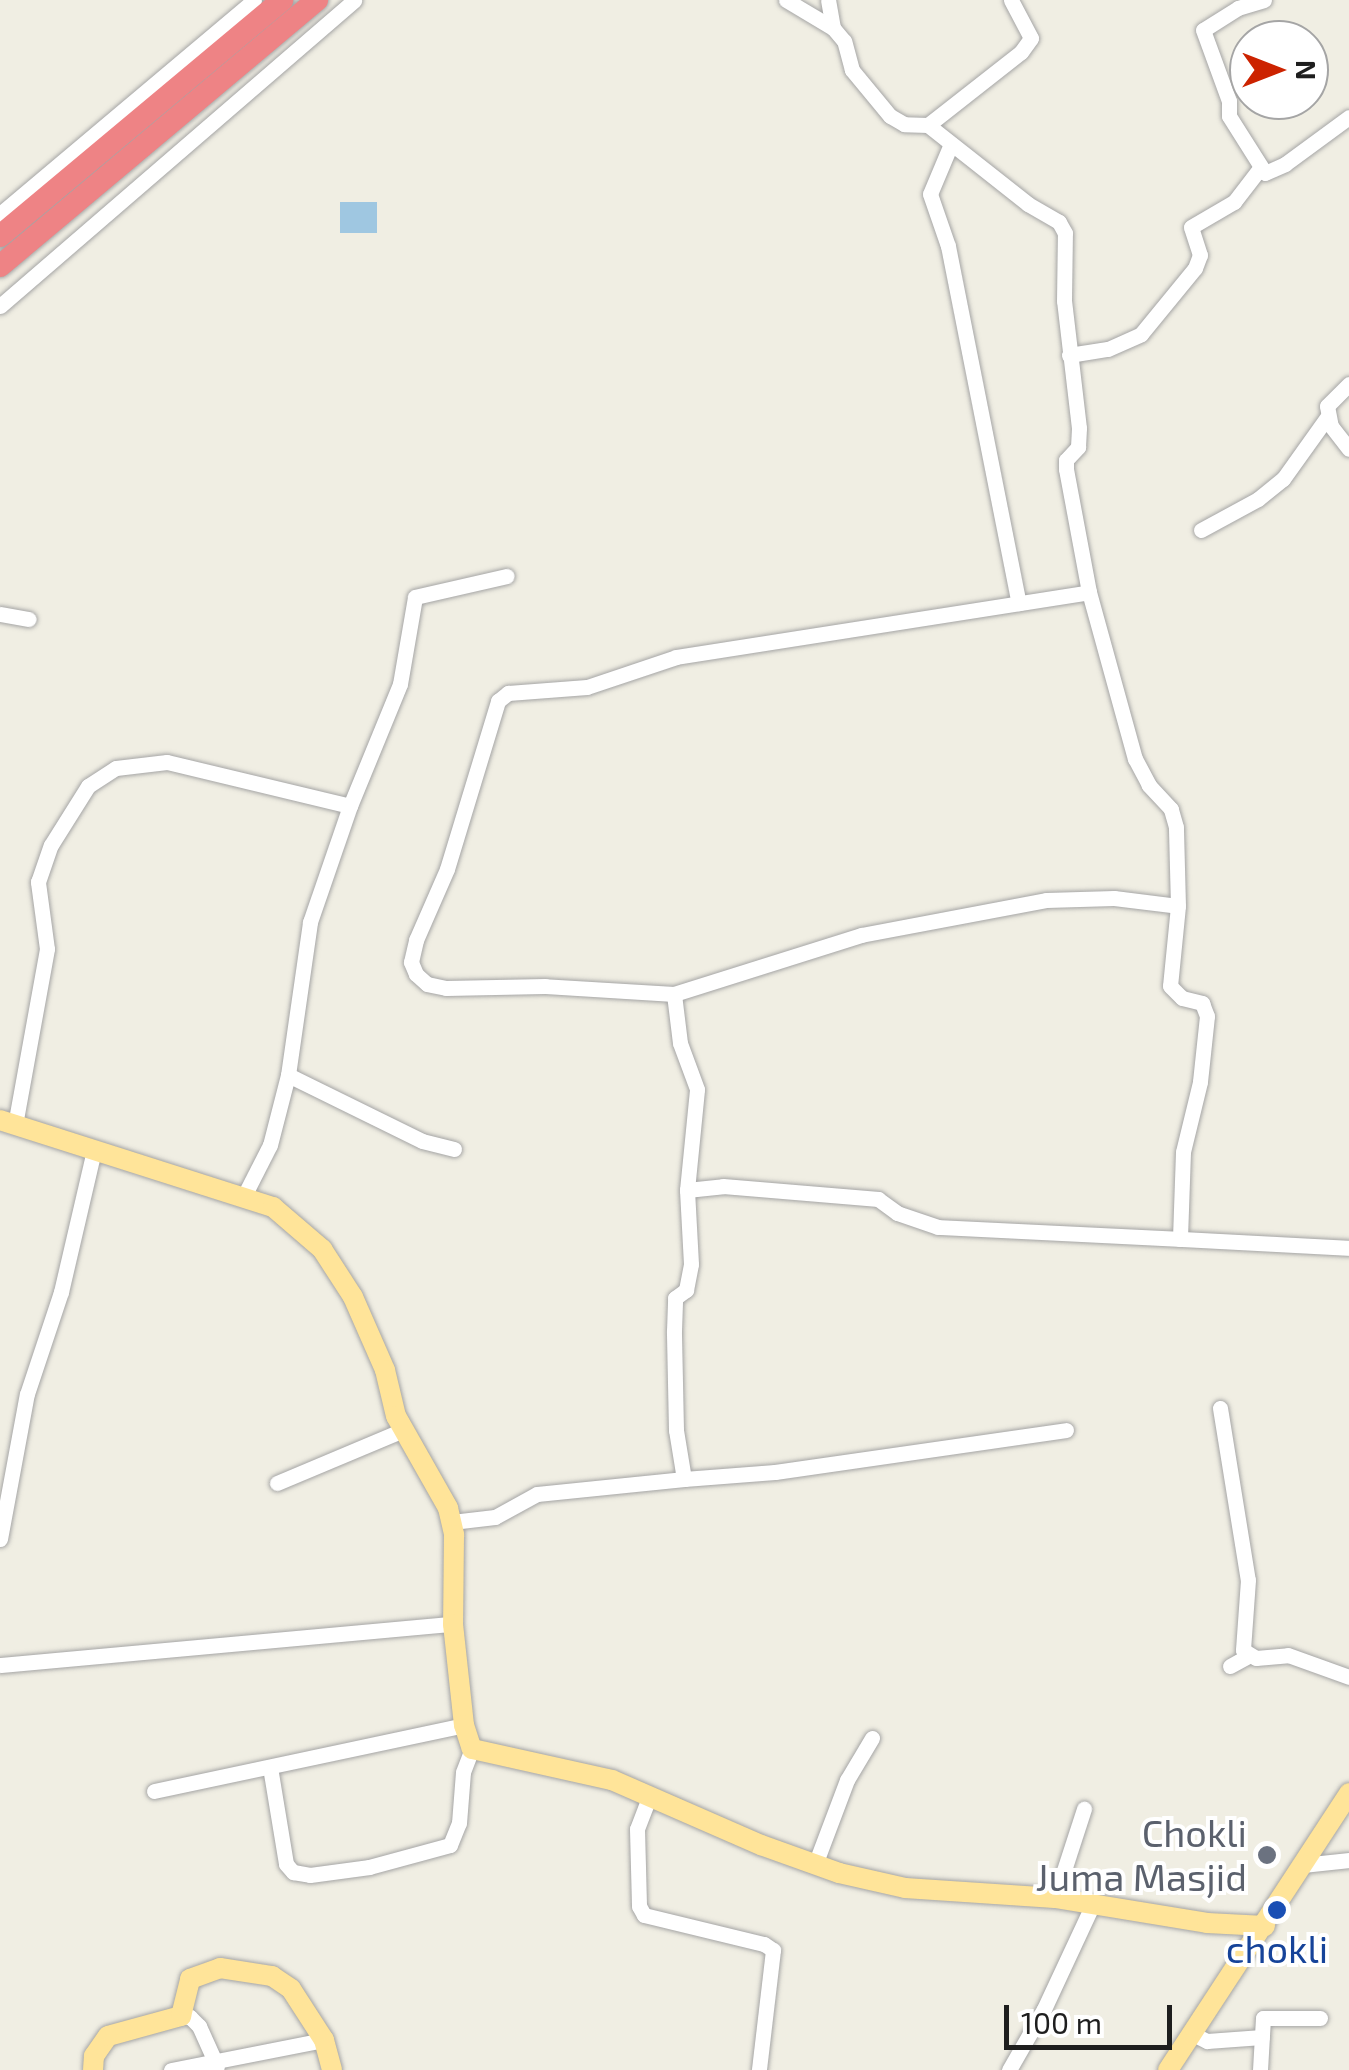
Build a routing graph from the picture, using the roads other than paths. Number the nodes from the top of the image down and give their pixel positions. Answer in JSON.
{"nodes":[{"id":1,"x":254,"y":0,"type":"edge"},
{"id":2,"x":282,"y":0,"type":"edge"},
{"id":3,"x":317,"y":0,"type":"edge"},
{"id":4,"x":354,"y":0,"type":"edge"},
{"id":5,"x":786,"y":0,"type":"edge"},
{"id":6,"x":828,"y":0,"type":"edge"},
{"id":7,"x":1011,"y":0,"type":"edge"},
{"id":8,"x":1264,"y":0,"type":"edge"},
{"id":9,"x":833,"y":28,"type":"junction"},
{"id":10,"x":1203,"y":30,"type":"junction"},
{"id":11,"x":1185,"y":32,"type":"dead end"},
{"id":12,"x":1349,"y":116,"type":"edge"},
{"id":13,"x":928,"y":125,"type":"junction"},
{"id":14,"x":951,"y":144,"type":"junction"},
{"id":15,"x":1260,"y":167,"type":"junction"},
{"id":16,"x":24,"y":195,"type":"junction"},
{"id":17,"x":0,"y":196,"type":"edge"},
{"id":18,"x":0,"y":214,"type":"edge"},
{"id":19,"x":0,"y":236,"type":"edge"},
{"id":20,"x":0,"y":266,"type":"edge"},
{"id":21,"x":0,"y":306,"type":"edge"},
{"id":22,"x":1069,"y":355,"type":"junction"},
{"id":23,"x":1349,"y":384,"type":"edge"},
{"id":24,"x":1324,"y":407,"type":"junction"},
{"id":25,"x":1349,"y":449,"type":"edge"},
{"id":26,"x":1202,"y":530,"type":"dead end"},
{"id":27,"x":508,"y":576,"type":"dead end"},
{"id":28,"x":1089,"y":592,"type":"junction"},
{"id":29,"x":1019,"y":603,"type":"junction"},
{"id":30,"x":0,"y":614,"type":"edge"},
{"id":31,"x":29,"y":619,"type":"dead end"},
{"id":32,"x":350,"y":806,"type":"junction"},
{"id":33,"x":1178,"y":906,"type":"junction"},
{"id":34,"x":674,"y":994,"type":"junction"},
{"id":35,"x":288,"y":1075,"type":"junction"},
{"id":36,"x":8,"y":1123,"type":"edge"},
{"id":37,"x":454,"y":1149,"type":"dead end"},
{"id":38,"x":94,"y":1150,"type":"junction"},
{"id":39,"x":687,"y":1190,"type":"junction"},
{"id":40,"x":244,"y":1196,"type":"junction"},
{"id":41,"x":1180,"y":1239,"type":"junction"},
{"id":42,"x":1349,"y":1248,"type":"edge"},
{"id":43,"x":1220,"y":1408,"type":"dead end"},
{"id":44,"x":403,"y":1430,"type":"junction"},
{"id":45,"x":1066,"y":1430,"type":"dead end"},
{"id":46,"x":684,"y":1479,"type":"junction"},
{"id":47,"x":278,"y":1483,"type":"dead end"},
{"id":48,"x":452,"y":1522,"type":"junction"},
{"id":49,"x":0,"y":1540,"type":"edge"},
{"id":50,"x":453,"y":1624,"type":"junction"},
{"id":51,"x":1248,"y":1656,"type":"junction"},
{"id":52,"x":0,"y":1665,"type":"edge"},
{"id":53,"x":1230,"y":1666,"type":"dead end"},
{"id":54,"x":1349,"y":1677,"type":"edge"},
{"id":55,"x":464,"y":1725,"type":"junction"},
{"id":56,"x":872,"y":1738,"type":"dead end"},
{"id":57,"x":472,"y":1749,"type":"junction"},
{"id":58,"x":270,"y":1768,"type":"junction"},
{"id":59,"x":154,"y":1791,"type":"dead end"},
{"id":60,"x":1349,"y":1793,"type":"edge"},
{"id":61,"x":650,"y":1795,"type":"junction"},
{"id":62,"x":1084,"y":1809,"type":"dead end"},
{"id":63,"x":1349,"y":1860,"type":"edge"},
{"id":64,"x":816,"y":1862,"type":"junction"},
{"id":65,"x":1303,"y":1864,"type":"junction"},
{"id":66,"x":272,"y":1871,"type":"dead end"},
{"id":67,"x":303,"y":1874,"type":"junction"},
{"id":68,"x":1055,"y":1898,"type":"junction"},
{"id":69,"x":1092,"y":1906,"type":"junction"},
{"id":70,"x":1265,"y":1926,"type":"junction"},
{"id":71,"x":180,"y":2016,"type":"junction"},
{"id":72,"x":1320,"y":2018,"type":"dead end"},
{"id":73,"x":1190,"y":2033,"type":"junction"},
{"id":74,"x":1262,"y":2037,"type":"junction"},
{"id":75,"x":324,"y":2040,"type":"junction"},
{"id":76,"x":216,"y":2066,"type":"edge"},
{"id":77,"x":93,"y":2070,"type":"edge"},
{"id":78,"x":172,"y":2070,"type":"edge"},
{"id":79,"x":332,"y":2070,"type":"edge"},
{"id":80,"x":759,"y":2070,"type":"edge"},
{"id":81,"x":1009,"y":2070,"type":"edge"},
{"id":82,"x":1168,"y":2070,"type":"edge"},
{"id":83,"x":1260,"y":2070,"type":"edge"}],
"edges":[{"from":1,"to":16,"type":"street"},
{"from":2,"to":19,"type":"highway"},
{"from":3,"to":20,"type":"highway"},
{"from":4,"to":21,"type":"street"},
{"from":5,"to":9,"type":"street"},
{"from":6,"to":9,"type":"street"},
{"from":7,"to":13,"type":"street"},
{"from":8,"to":10,"type":"street"},
{"from":9,"to":13,"type":"street"},
{"from":10,"to":11,"type":"street"},
{"from":10,"to":15,"type":"street"},
{"from":12,"to":15,"type":"street"},
{"from":13,"to":14,"type":"street"},
{"from":14,"to":22,"type":"street"},
{"from":14,"to":29,"type":"street"},
{"from":15,"to":22,"type":"street"},
{"from":16,"to":17,"type":"street"},
{"from":16,"to":18,"type":"street"},
{"from":22,"to":28,"type":"street"},
{"from":23,"to":24,"type":"street"},
{"from":24,"to":25,"type":"street"},
{"from":24,"to":26,"type":"street"},
{"from":27,"to":32,"type":"street"},
{"from":28,"to":29,"type":"street"},
{"from":28,"to":33,"type":"street"},
{"from":29,"to":34,"type":"street"},
{"from":30,"to":31,"type":"street"},
{"from":32,"to":35,"type":"street"},
{"from":32,"to":36,"type":"street"},
{"from":33,"to":34,"type":"street"},
{"from":33,"to":41,"type":"street"},
{"from":34,"to":39,"type":"street"},
{"from":35,"to":37,"type":"street"},
{"from":35,"to":40,"type":"street"},
{"from":36,"to":38,"type":"main road"},
{"from":38,"to":40,"type":"main road"},
{"from":38,"to":49,"type":"street"},
{"from":39,"to":41,"type":"street"},
{"from":39,"to":46,"type":"street"},
{"from":40,"to":44,"type":"main road"},
{"from":41,"to":42,"type":"street"},
{"from":43,"to":51,"type":"street"},
{"from":44,"to":47,"type":"street"},
{"from":44,"to":48,"type":"main road"},
{"from":45,"to":46,"type":"street"},
{"from":46,"to":48,"type":"street"},
{"from":48,"to":50,"type":"main road"},
{"from":50,"to":52,"type":"street"},
{"from":50,"to":55,"type":"main road"},
{"from":51,"to":53,"type":"street"},
{"from":51,"to":54,"type":"street"},
{"from":55,"to":57,"type":"main road"},
{"from":55,"to":58,"type":"street"},
{"from":56,"to":64,"type":"street"},
{"from":57,"to":61,"type":"main road"},
{"from":57,"to":67,"type":"street"},
{"from":58,"to":59,"type":"street"},
{"from":58,"to":67,"type":"street"},
{"from":60,"to":65,"type":"main road"},
{"from":61,"to":64,"type":"main road"},
{"from":61,"to":80,"type":"street"},
{"from":62,"to":68,"type":"street"},
{"from":63,"to":65,"type":"street"},
{"from":64,"to":68,"type":"main road"},
{"from":65,"to":70,"type":"main road"},
{"from":66,"to":67,"type":"street"},
{"from":68,"to":69,"type":"main road"},
{"from":69,"to":70,"type":"main road"},
{"from":69,"to":81,"type":"street"},
{"from":70,"to":73,"type":"main road"},
{"from":71,"to":75,"type":"main road"},
{"from":71,"to":76,"type":"street"},
{"from":71,"to":77,"type":"main road"},
{"from":72,"to":74,"type":"street"},
{"from":73,"to":74,"type":"street"},
{"from":73,"to":82,"type":"main road"},
{"from":74,"to":83,"type":"street"},
{"from":75,"to":76,"type":"street"},
{"from":75,"to":79,"type":"main road"},
{"from":76,"to":78,"type":"street"}]}
